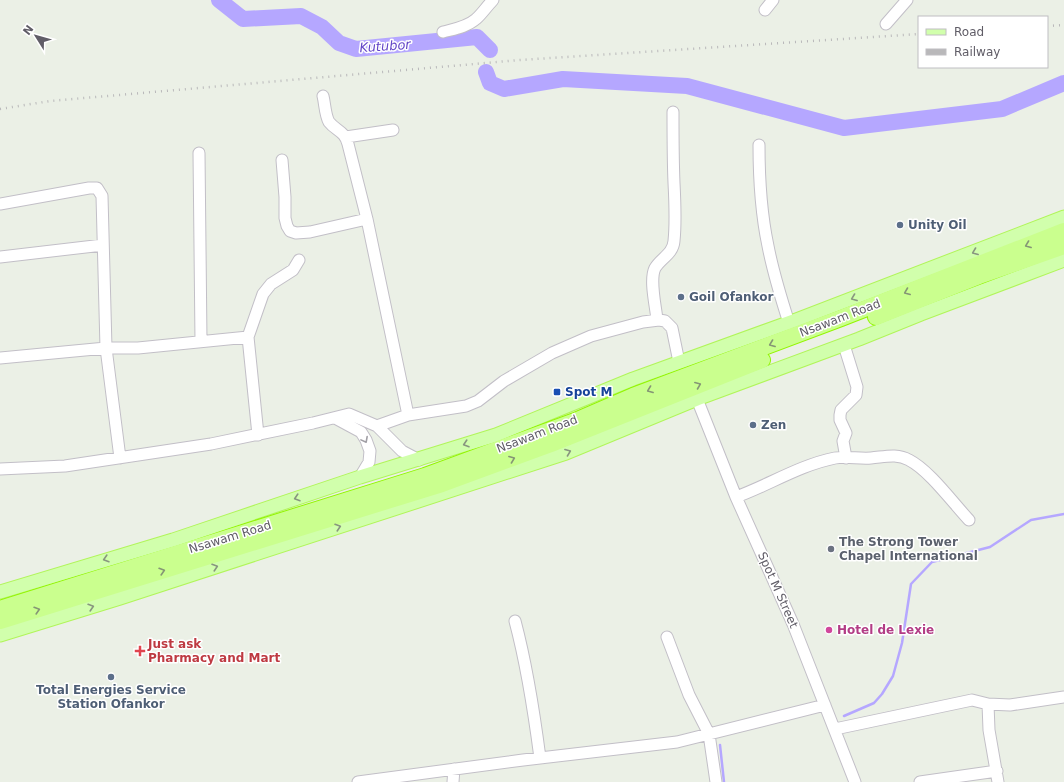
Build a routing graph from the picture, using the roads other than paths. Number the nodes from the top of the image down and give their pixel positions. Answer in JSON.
{"nodes":[{"id":1,"x":493,"y":0,"type":"edge"},
{"id":2,"x":773,"y":0,"type":"edge"},
{"id":3,"x":907,"y":0,"type":"edge"},
{"id":4,"x":765,"y":10,"type":"dead end"},
{"id":5,"x":886,"y":24,"type":"dead end"},
{"id":6,"x":442,"y":32,"type":"dead end"},
{"id":7,"x":323,"y":96,"type":"dead end"},
{"id":8,"x":673,"y":112,"type":"dead end"},
{"id":9,"x":393,"y":130,"type":"dead end"},
{"id":10,"x":346,"y":137,"type":"junction"},
{"id":11,"x":759,"y":145,"type":"dead end"},
{"id":12,"x":199,"y":153,"type":"dead end"},
{"id":13,"x":282,"y":160,"type":"dead end"},
{"id":14,"x":0,"y":204,"type":"edge"},
{"id":15,"x":1064,"y":217,"type":"edge"},
{"id":16,"x":367,"y":219,"type":"junction"},
{"id":17,"x":1064,"y":231,"type":"edge"},
{"id":18,"x":103,"y":245,"type":"junction"},
{"id":19,"x":1064,"y":246,"type":"edge"},
{"id":20,"x":0,"y":257,"type":"edge"},
{"id":21,"x":299,"y":260,"type":"dead end"},
{"id":22,"x":1064,"y":260,"type":"edge"},
{"id":23,"x":657,"y":320,"type":"junction"},
{"id":24,"x":789,"y":323,"type":"junction"},
{"id":25,"x":248,"y":336,"type":"junction"},
{"id":26,"x":201,"y":341,"type":"junction"},
{"id":27,"x":844,"y":345,"type":"junction"},
{"id":28,"x":106,"y":348,"type":"junction"},
{"id":29,"x":0,"y":358,"type":"edge"},
{"id":30,"x":680,"y":362,"type":"junction"},
{"id":31,"x":697,"y":399,"type":"junction"},
{"id":32,"x":408,"y":415,"type":"junction"},
{"id":33,"x":334,"y":418,"type":"junction"},
{"id":34,"x":377,"y":426,"type":"junction"},
{"id":35,"x":258,"y":435,"type":"junction"},
{"id":36,"x":120,"y":458,"type":"junction"},
{"id":37,"x":846,"y":458,"type":"junction"},
{"id":38,"x":419,"y":460,"type":"junction"},
{"id":39,"x":0,"y":469,"type":"edge"},
{"id":40,"x":360,"y":477,"type":"junction"},
{"id":41,"x":736,"y":497,"type":"junction"},
{"id":42,"x":969,"y":520,"type":"dead end"},
{"id":43,"x":0,"y":592,"type":"edge"},
{"id":44,"x":0,"y":609,"type":"edge"},
{"id":45,"x":0,"y":621,"type":"edge"},
{"id":46,"x":515,"y":621,"type":"dead end"},
{"id":47,"x":0,"y":635,"type":"edge"},
{"id":48,"x":667,"y":637,"type":"dead end"},
{"id":49,"x":1064,"y":697,"type":"edge"},
{"id":50,"x":988,"y":704,"type":"junction"},
{"id":51,"x":825,"y":705,"type":"junction"},
{"id":52,"x":835,"y":729,"type":"junction"},
{"id":53,"x":709,"y":734,"type":"junction"},
{"id":54,"x":540,"y":758,"type":"junction"},
{"id":55,"x":454,"y":769,"type":"junction"},
{"id":56,"x":998,"y":777,"type":"edge"},
{"id":57,"x":358,"y":782,"type":"edge"},
{"id":58,"x":453,"y":782,"type":"edge"},
{"id":59,"x":716,"y":782,"type":"edge"},
{"id":60,"x":855,"y":782,"type":"edge"},
{"id":61,"x":920,"y":782,"type":"edge"}],
"edges":[{"from":1,"to":6,"type":"street"},
{"from":2,"to":4,"type":"street"},
{"from":3,"to":5,"type":"street"},
{"from":7,"to":10,"type":"street"},
{"from":8,"to":23,"type":"street"},
{"from":9,"to":10,"type":"street"},
{"from":10,"to":16,"type":"street"},
{"from":11,"to":24,"type":"street"},
{"from":12,"to":26,"type":"street"},
{"from":13,"to":16,"type":"street"},
{"from":14,"to":18,"type":"street"},
{"from":15,"to":24,"type":"main road","one_way":true},
{"from":16,"to":32,"type":"street"},
{"from":17,"to":44,"type":"highway","name":"Nsawam Road","one_way":true},
{"from":18,"to":20,"type":"street"},
{"from":18,"to":28,"type":"street"},
{"from":45,"to":19,"type":"highway","name":"Nsawam Road","one_way":true},
{"from":21,"to":25,"type":"street"},
{"from":22,"to":27,"type":"main road"},
{"from":23,"to":30,"type":"street"},
{"from":23,"to":32,"type":"street"},
{"from":24,"to":30,"type":"main road"},
{"from":25,"to":26,"type":"street"},
{"from":25,"to":35,"type":"street"},
{"from":26,"to":28,"type":"street"},
{"from":27,"to":31,"type":"main road"},
{"from":27,"to":37,"type":"street"},
{"from":28,"to":29,"type":"street"},
{"from":28,"to":36,"type":"street"},
{"from":30,"to":38,"type":"main road","one_way":true},
{"from":31,"to":41,"type":"street","name":"Spot M Street"},
{"from":47,"to":31,"type":"main road","one_way":true},
{"from":32,"to":34,"type":"street"},
{"from":33,"to":34,"type":"street"},
{"from":33,"to":35,"type":"street"},
{"from":33,"to":40,"type":"street","one_way":true},
{"from":34,"to":38,"type":"street"},
{"from":35,"to":36,"type":"street"},
{"from":36,"to":39,"type":"street"},
{"from":37,"to":41,"type":"street"},
{"from":37,"to":42,"type":"street"},
{"from":38,"to":40,"type":"main road"},
{"from":40,"to":43,"type":"main road","one_way":true},
{"from":41,"to":51,"type":"street","name":"Spot M Street"},
{"from":46,"to":54,"type":"street"},
{"from":48,"to":53,"type":"street"},
{"from":49,"to":50,"type":"street"},
{"from":50,"to":52,"type":"street"},
{"from":50,"to":56,"type":"street"},
{"from":51,"to":52,"type":"street","name":"Spot M Street"},
{"from":51,"to":53,"type":"street"},
{"from":52,"to":60,"type":"street","name":"Spot M Street"},
{"from":53,"to":54,"type":"street"},
{"from":53,"to":59,"type":"street"},
{"from":54,"to":55,"type":"street"},
{"from":55,"to":57,"type":"street"},
{"from":55,"to":58,"type":"street"},
{"from":56,"to":61,"type":"street"}]}
